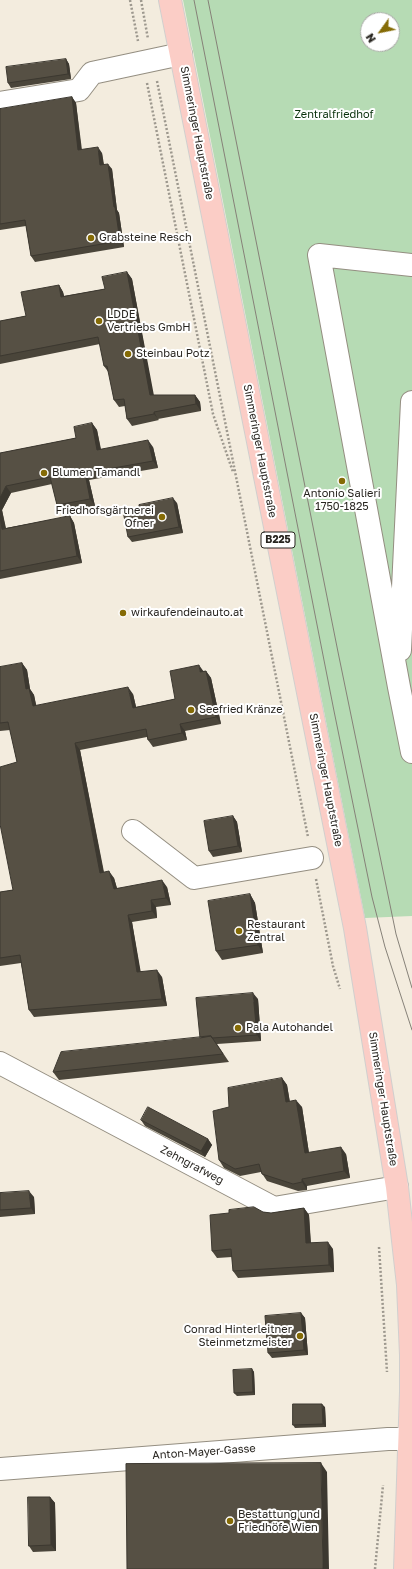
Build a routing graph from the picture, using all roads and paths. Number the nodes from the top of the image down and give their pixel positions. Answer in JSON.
{"nodes":[{"id":1,"x":130,"y":0,"type":"edge"},
{"id":2,"x":141,"y":0,"type":"edge"},
{"id":3,"x":170,"y":0,"type":"edge"},
{"id":4,"x":181,"y":54,"type":"junction"},
{"id":5,"x":148,"y":61,"type":"junction"},
{"id":6,"x":0,"y":103,"type":"edge"},
{"id":7,"x":412,"y":265,"type":"edge"},
{"id":8,"x":412,"y":402,"type":"edge"},
{"id":9,"x":237,"y":482,"type":"junction"},
{"id":10,"x":405,"y":687,"type":"edge"},
{"id":11,"x":412,"y":752,"type":"edge"},
{"id":12,"x":133,"y":831,"type":"dead end"},
{"id":13,"x":312,"y":858,"type":"junction"},
{"id":14,"x":341,"y":992,"type":"dead end"},
{"id":15,"x":0,"y":1063,"type":"edge"},
{"id":16,"x":397,"y":1187,"type":"junction"},
{"id":17,"x":379,"y":1246,"type":"dead end"},
{"id":18,"x":412,"y":1355,"type":"edge"},
{"id":19,"x":387,"y":1377,"type":"dead end"},
{"id":20,"x":409,"y":1439,"type":"junction"},
{"id":21,"x":0,"y":1469,"type":"edge"},
{"id":22,"x":384,"y":1477,"type":"dead end"},
{"id":23,"x":375,"y":1569,"type":"edge"},
{"id":24,"x":405,"y":1569,"type":"edge"}],
"edges":[{"from":1,"to":5,"type":"path"},
{"from":2,"to":5,"type":"path"},
{"from":3,"to":4,"type":"main road","name":"Simmeringer Hauptstraße","number":"B225"},
{"from":4,"to":5,"type":"street"},
{"from":4,"to":16,"type":"main road","name":"Simmeringer Hauptstraße","number":"B225"},
{"from":5,"to":6,"type":"street"},
{"from":5,"to":9,"type":"path"},
{"from":5,"to":9,"type":"path"},
{"from":7,"to":10,"type":"street"},
{"from":8,"to":10,"type":"street"},
{"from":9,"to":13,"type":"path"},
{"from":10,"to":11,"type":"street"},
{"from":12,"to":13,"type":"street"},
{"from":13,"to":14,"type":"path"},
{"from":15,"to":16,"type":"street","name":"Zehngrafweg"},
{"from":16,"to":18,"type":"main road","name":"Simmeringer Hauptstraße","number":"B225"},
{"from":17,"to":19,"type":"path"},
{"from":18,"to":20,"type":"main road","name":"Simmeringer Hauptstraße","number":"B225"},
{"from":20,"to":21,"type":"street","name":"Anton-Mayer-Gasse"},
{"from":20,"to":24,"type":"main road","name":"Simmeringer Hauptstraße","number":"B225"},
{"from":22,"to":23,"type":"path"}]}
